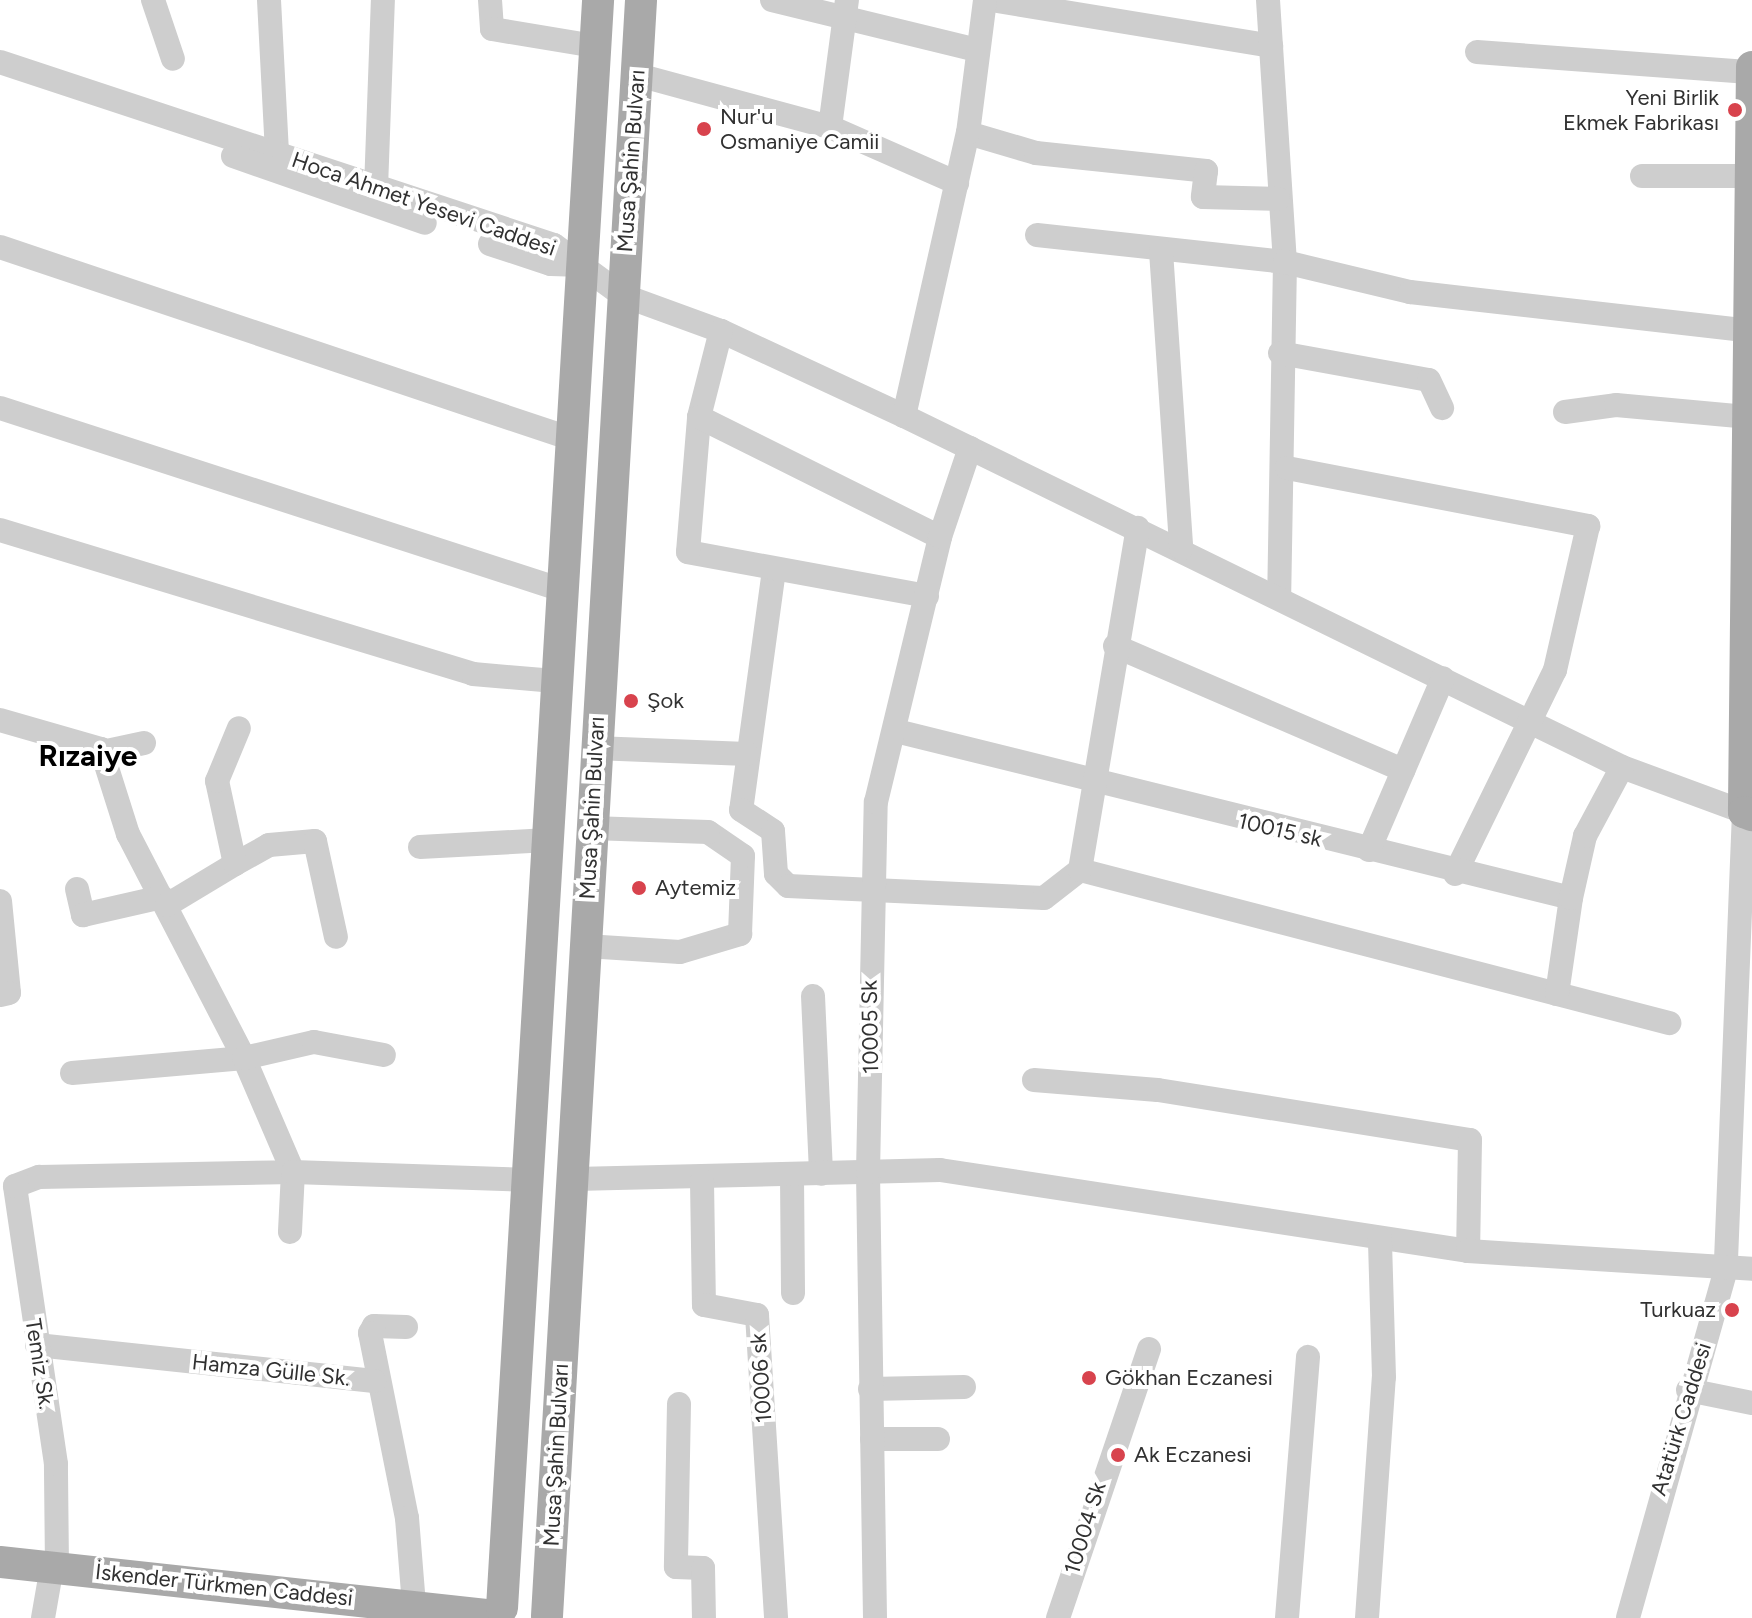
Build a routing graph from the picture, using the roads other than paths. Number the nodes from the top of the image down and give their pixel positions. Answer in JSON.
{"nodes":[{"id":1,"x":153,"y":0,"type":"edge"},
{"id":2,"x":269,"y":0,"type":"edge"},
{"id":3,"x":383,"y":0,"type":"edge"},
{"id":4,"x":490,"y":0,"type":"edge"},
{"id":5,"x":598,"y":0,"type":"edge"},
{"id":6,"x":641,"y":0,"type":"edge"},
{"id":7,"x":772,"y":0,"type":"edge"},
{"id":8,"x":988,"y":0,"type":"edge"},
{"id":9,"x":1268,"y":0,"type":"edge"},
{"id":10,"x":847,"y":9,"type":"edge"},
{"id":11,"x":595,"y":46,"type":"junction"},
{"id":12,"x":1271,"y":46,"type":"junction"},
{"id":13,"x":977,"y":50,"type":"junction"},
{"id":14,"x":1477,"y":52,"type":"dead end"},
{"id":15,"x":173,"y":59,"type":"dead end"},
{"id":16,"x":0,"y":62,"type":"edge"},
{"id":17,"x":1752,"y":70,"type":"edge"},
{"id":18,"x":638,"y":75,"type":"junction"},
{"id":19,"x":0,"y":77,"type":"edge"},
{"id":20,"x":1752,"y":89,"type":"edge"},
{"id":21,"x":830,"y":127,"type":"junction"},
{"id":22,"x":968,"y":133,"type":"junction"},
{"id":23,"x":277,"y":153,"type":"junction"},
{"id":24,"x":1642,"y":176,"type":"dead end"},
{"id":25,"x":1750,"y":176,"type":"junction"},
{"id":26,"x":957,"y":183,"type":"junction"},
{"id":27,"x":376,"y":188,"type":"junction"},
{"id":28,"x":1278,"y":199,"type":"junction"},
{"id":29,"x":1037,"y":235,"type":"dead end"},
{"id":30,"x":0,"y":247,"type":"edge"},
{"id":31,"x":1161,"y":251,"type":"junction"},
{"id":32,"x":1285,"y":262,"type":"junction"},
{"id":33,"x":582,"y":265,"type":"junction"},
{"id":34,"x":622,"y":295,"type":"junction"},
{"id":35,"x":1752,"y":319,"type":"edge"},
{"id":36,"x":721,"y":331,"type":"junction"},
{"id":37,"x":1751,"y":331,"type":"edge"},
{"id":38,"x":1280,"y":353,"type":"junction"},
{"id":39,"x":0,"y":408,"type":"edge"},
{"id":40,"x":1442,"y":408,"type":"dead end"},
{"id":41,"x":1565,"y":412,"type":"dead end"},
{"id":42,"x":904,"y":416,"type":"junction"},
{"id":43,"x":699,"y":417,"type":"junction"},
{"id":44,"x":1749,"y":417,"type":"junction"},
{"id":45,"x":569,"y":438,"type":"junction"},
{"id":46,"x":970,"y":448,"type":"junction"},
{"id":47,"x":1750,"y":449,"type":"edge"},
{"id":48,"x":1287,"y":468,"type":"junction"},
{"id":49,"x":1138,"y":528,"type":"junction"},
{"id":50,"x":0,"y":530,"type":"edge"},
{"id":51,"x":940,"y":537,"type":"junction"},
{"id":52,"x":1181,"y":548,"type":"junction"},
{"id":53,"x":774,"y":570,"type":"junction"},
{"id":54,"x":562,"y":590,"type":"junction"},
{"id":55,"x":1279,"y":595,"type":"junction"},
{"id":56,"x":927,"y":596,"type":"junction"},
{"id":57,"x":1115,"y":646,"type":"junction"},
{"id":58,"x":1443,"y":678,"type":"junction"},
{"id":59,"x":555,"y":681,"type":"junction"},
{"id":60,"x":1529,"y":719,"type":"junction"},
{"id":61,"x":0,"y":720,"type":"edge"},
{"id":62,"x":239,"y":728,"type":"dead end"},
{"id":63,"x":896,"y":731,"type":"junction"},
{"id":64,"x":144,"y":743,"type":"dead end"},
{"id":65,"x":595,"y":748,"type":"junction"},
{"id":66,"x":102,"y":752,"type":"junction"},
{"id":67,"x":747,"y":754,"type":"junction"},
{"id":68,"x":1622,"y":767,"type":"junction"},
{"id":69,"x":1403,"y":770,"type":"junction"},
{"id":70,"x":1098,"y":776,"type":"junction"},
{"id":71,"x":1748,"y":813,"type":"edge"},
{"id":72,"x":591,"y":828,"type":"junction"},
{"id":73,"x":548,"y":840,"type":"junction"},
{"id":74,"x":420,"y":847,"type":"dead end"},
{"id":75,"x":1369,"y":850,"type":"junction"},
{"id":76,"x":235,"y":864,"type":"junction"},
{"id":77,"x":1080,"y":870,"type":"junction"},
{"id":78,"x":1455,"y":874,"type":"junction"},
{"id":79,"x":77,"y":889,"type":"dead end"},
{"id":80,"x":869,"y":892,"type":"junction"},
{"id":81,"x":1571,"y":898,"type":"junction"},
{"id":82,"x":0,"y":901,"type":"edge"},
{"id":83,"x":165,"y":901,"type":"junction"},
{"id":84,"x":336,"y":937,"type":"dead end"},
{"id":85,"x":586,"y":946,"type":"junction"},
{"id":86,"x":1557,"y":994,"type":"junction"},
{"id":87,"x":0,"y":995,"type":"edge"},
{"id":88,"x":813,"y":996,"type":"dead end"},
{"id":89,"x":1669,"y":1023,"type":"dead end"},
{"id":90,"x":384,"y":1055,"type":"dead end"},
{"id":91,"x":244,"y":1058,"type":"junction"},
{"id":92,"x":72,"y":1073,"type":"dead end"},
{"id":93,"x":1034,"y":1080,"type":"dead end"},
{"id":94,"x":293,"y":1172,"type":"junction"},
{"id":95,"x":868,"y":1172,"type":"junction"},
{"id":96,"x":821,"y":1174,"type":"junction"},
{"id":97,"x":792,"y":1177,"type":"junction"},
{"id":98,"x":575,"y":1179,"type":"junction"},
{"id":99,"x":530,"y":1180,"type":"junction"},
{"id":100,"x":702,"y":1181,"type":"junction"},
{"id":101,"x":7,"y":1189,"type":"edge"},
{"id":102,"x":290,"y":1232,"type":"dead end"},
{"id":103,"x":1380,"y":1239,"type":"junction"},
{"id":104,"x":1468,"y":1251,"type":"junction"},
{"id":105,"x":1726,"y":1269,"type":"junction"},
{"id":106,"x":1752,"y":1269,"type":"edge"},
{"id":107,"x":793,"y":1293,"type":"dead end"},
{"id":108,"x":406,"y":1327,"type":"dead end"},
{"id":109,"x":37,"y":1345,"type":"junction"},
{"id":110,"x":1149,"y":1349,"type":"dead end"},
{"id":111,"x":1308,"y":1357,"type":"dead end"},
{"id":112,"x":374,"y":1381,"type":"junction"},
{"id":113,"x":964,"y":1387,"type":"dead end"},
{"id":114,"x":870,"y":1389,"type":"junction"},
{"id":115,"x":1688,"y":1390,"type":"junction"},
{"id":116,"x":1752,"y":1403,"type":"edge"},
{"id":117,"x":679,"y":1404,"type":"dead end"},
{"id":118,"x":872,"y":1439,"type":"junction"},
{"id":119,"x":938,"y":1439,"type":"dead end"},
{"id":120,"x":0,"y":1562,"type":"edge"},
{"id":121,"x":0,"y":1570,"type":"edge"},
{"id":122,"x":53,"y":1573,"type":"junction"},
{"id":123,"x":419,"y":1612,"type":"edge"},
{"id":124,"x":497,"y":1614,"type":"edge"},
{"id":125,"x":547,"y":1617,"type":"edge"},
{"id":126,"x":43,"y":1618,"type":"edge"},
{"id":127,"x":704,"y":1618,"type":"edge"},
{"id":128,"x":776,"y":1618,"type":"edge"},
{"id":129,"x":875,"y":1618,"type":"edge"},
{"id":130,"x":1058,"y":1618,"type":"edge"},
{"id":131,"x":1287,"y":1618,"type":"edge"},
{"id":132,"x":1367,"y":1618,"type":"edge"},
{"id":133,"x":1628,"y":1618,"type":"edge"}],
"edges":[{"from":1,"to":15,"type":"street"},
{"from":2,"to":23,"type":"street"},
{"from":3,"to":27,"type":"street"},
{"from":4,"to":11,"type":"street"},
{"from":5,"to":11,"type":"main road","name":"Musa Şahin Bulvarı"},
{"from":6,"to":18,"type":"main road","name":"Musa Şahin Bulvarı"},
{"from":7,"to":10,"type":"street"},
{"from":8,"to":12,"type":"street"},
{"from":8,"to":13,"type":"street"},
{"from":9,"to":12,"type":"street"},
{"from":10,"to":13,"type":"street"},
{"from":10,"to":21,"type":"street"},
{"from":11,"to":33,"type":"main road","name":"Musa Şahin Bulvarı"},
{"from":12,"to":28,"type":"street"},
{"from":13,"to":22,"type":"street"},
{"from":14,"to":17,"type":"street"},
{"from":16,"to":23,"type":"street","name":"Hoca Ahmet Yesevi Caddesi"},
{"from":17,"to":20,"type":"main road","name":"Atatürk Caddesi"},
{"from":18,"to":21,"type":"street"},
{"from":18,"to":34,"type":"main road","name":"Musa Şahin Bulvarı"},
{"from":19,"to":33,"type":"street","name":"Hoca Ahmet Yesevi Caddesi"},
{"from":20,"to":25,"type":"main road","name":"Atatürk Caddesi"},
{"from":21,"to":26,"type":"street"},
{"from":22,"to":26,"type":"street"},
{"from":22,"to":28,"type":"street"},
{"from":23,"to":27,"type":"street","name":"Hoca Ahmet Yesevi Caddesi"},
{"from":24,"to":25,"type":"street"},
{"from":25,"to":35,"type":"main road","name":"Atatürk Caddesi"},
{"from":26,"to":42,"type":"street"},
{"from":27,"to":33,"type":"street","name":"Hoca Ahmet Yesevi Caddesi"},
{"from":28,"to":32,"type":"street"},
{"from":29,"to":31,"type":"street"},
{"from":30,"to":45,"type":"street"},
{"from":31,"to":32,"type":"street"},
{"from":31,"to":52,"type":"street"},
{"from":32,"to":37,"type":"street"},
{"from":32,"to":38,"type":"street"},
{"from":33,"to":34,"type":"street"},
{"from":33,"to":45,"type":"main road","name":"Musa Şahin Bulvarı"},
{"from":34,"to":36,"type":"street"},
{"from":34,"to":65,"type":"main road","name":"Musa Şahin Bulvarı"},
{"from":35,"to":37,"type":"main road","name":"Atatürk Caddesi"},
{"from":36,"to":42,"type":"street"},
{"from":36,"to":43,"type":"street"},
{"from":37,"to":44,"type":"main road","name":"Atatürk Caddesi"},
{"from":38,"to":40,"type":"street"},
{"from":38,"to":48,"type":"street"},
{"from":39,"to":54,"type":"street"},
{"from":41,"to":44,"type":"street"},
{"from":42,"to":46,"type":"street"},
{"from":43,"to":51,"type":"street"},
{"from":43,"to":53,"type":"street"},
{"from":44,"to":47,"type":"main road","name":"Atatürk Caddesi"},
{"from":45,"to":54,"type":"main road","name":"Musa Şahin Bulvarı"},
{"from":46,"to":49,"type":"street"},
{"from":46,"to":51,"type":"street","name":"10005 Sk"},
{"from":47,"to":71,"type":"main road","name":"Atatürk Caddesi"},
{"from":48,"to":55,"type":"street"},
{"from":48,"to":60,"type":"street"},
{"from":49,"to":52,"type":"street"},
{"from":49,"to":57,"type":"street"},
{"from":50,"to":59,"type":"street"},
{"from":51,"to":56,"type":"street","name":"10005 Sk"},
{"from":52,"to":55,"type":"street"},
{"from":53,"to":56,"type":"street"},
{"from":53,"to":67,"type":"street"},
{"from":54,"to":59,"type":"main road","name":"Musa Şahin Bulvarı"},
{"from":55,"to":58,"type":"street"},
{"from":56,"to":63,"type":"street","name":"10005 Sk"},
{"from":57,"to":69,"type":"street"},
{"from":57,"to":70,"type":"street"},
{"from":58,"to":60,"type":"street"},
{"from":58,"to":69,"type":"street"},
{"from":59,"to":73,"type":"main road","name":"Musa Şahin Bulvarı"},
{"from":60,"to":68,"type":"street"},
{"from":60,"to":78,"type":"street"},
{"from":61,"to":66,"type":"street"},
{"from":62,"to":76,"type":"street"},
{"from":63,"to":70,"type":"street","name":"10015 sk"},
{"from":63,"to":80,"type":"street","name":"10005 Sk"},
{"from":64,"to":66,"type":"street"},
{"from":65,"to":67,"type":"street"},
{"from":65,"to":72,"type":"main road","name":"Musa Şahin Bulvarı"},
{"from":66,"to":83,"type":"street"},
{"from":67,"to":80,"type":"street"},
{"from":68,"to":71,"type":"street"},
{"from":68,"to":81,"type":"street"},
{"from":69,"to":75,"type":"street"},
{"from":70,"to":75,"type":"street","name":"10015 sk"},
{"from":70,"to":77,"type":"street"},
{"from":71,"to":105,"type":"street","name":"Atatürk Caddesi"},
{"from":72,"to":85,"type":"main road","name":"Musa Şahin Bulvarı"},
{"from":72,"to":85,"type":"street"},
{"from":73,"to":74,"type":"street"},
{"from":73,"to":99,"type":"main road","name":"Musa Şahin Bulvarı"},
{"from":75,"to":78,"type":"street","name":"10015 sk"},
{"from":76,"to":83,"type":"street"},
{"from":76,"to":84,"type":"street"},
{"from":77,"to":80,"type":"street"},
{"from":77,"to":86,"type":"street"},
{"from":78,"to":81,"type":"street","name":"10015 sk"},
{"from":79,"to":83,"type":"street"},
{"from":80,"to":95,"type":"street","name":"10005 Sk"},
{"from":81,"to":86,"type":"street"},
{"from":82,"to":87,"type":"street"},
{"from":83,"to":91,"type":"street"},
{"from":85,"to":98,"type":"main road","name":"Musa Şahin Bulvarı"},
{"from":86,"to":89,"type":"street"},
{"from":88,"to":96,"type":"street"},
{"from":90,"to":91,"type":"street"},
{"from":91,"to":92,"type":"street"},
{"from":91,"to":94,"type":"street"},
{"from":93,"to":104,"type":"street"},
{"from":94,"to":99,"type":"street","name":"Temiz Sk."},
{"from":94,"to":101,"type":"street","name":"Temiz Sk."},
{"from":94,"to":102,"type":"street"},
{"from":95,"to":96,"type":"street"},
{"from":95,"to":103,"type":"street"},
{"from":95,"to":114,"type":"street","name":"10005 Sk"},
{"from":96,"to":97,"type":"street"},
{"from":97,"to":100,"type":"street"},
{"from":97,"to":107,"type":"street"},
{"from":98,"to":100,"type":"street"},
{"from":98,"to":125,"type":"main road","name":"Musa Şahin Bulvarı"},
{"from":99,"to":124,"type":"main road","name":"Musa Şahin Bulvarı"},
{"from":100,"to":128,"type":"street","name":"10006 sk"},
{"from":101,"to":109,"type":"street","name":"Temiz Sk."},
{"from":103,"to":104,"type":"street"},
{"from":103,"to":132,"type":"street"},
{"from":104,"to":105,"type":"street"},
{"from":105,"to":106,"type":"street"},
{"from":105,"to":115,"type":"street","name":"Atatürk Caddesi"},
{"from":108,"to":112,"type":"street"},
{"from":109,"to":112,"type":"street","name":"Hamza Gülle Sk."},
{"from":109,"to":122,"type":"street","name":"Temiz Sk."},
{"from":110,"to":130,"type":"street","name":"10004 Sk"},
{"from":111,"to":131,"type":"street"},
{"from":112,"to":123,"type":"street","name":"Hamza Gülle Sk."},
{"from":113,"to":114,"type":"street"},
{"from":114,"to":118,"type":"street","name":"10005 Sk"},
{"from":115,"to":116,"type":"street"},
{"from":115,"to":133,"type":"street","name":"Atatürk Caddesi"},
{"from":117,"to":127,"type":"street"},
{"from":118,"to":119,"type":"street"},
{"from":118,"to":129,"type":"street","name":"10005 Sk"},
{"from":120,"to":122,"type":"main road","name":"İskender Türkmen Caddesi"},
{"from":121,"to":122,"type":"main road"},
{"from":122,"to":123,"type":"main road","name":"İskender Türkmen Caddesi"},
{"from":122,"to":126,"type":"street","name":"Temiz Sk."},
{"from":123,"to":124,"type":"main road","name":"İskender Türkmen Caddesi"},
{"from":124,"to":125,"type":"main road","name":"İskender Türkmen Caddesi"}]}
